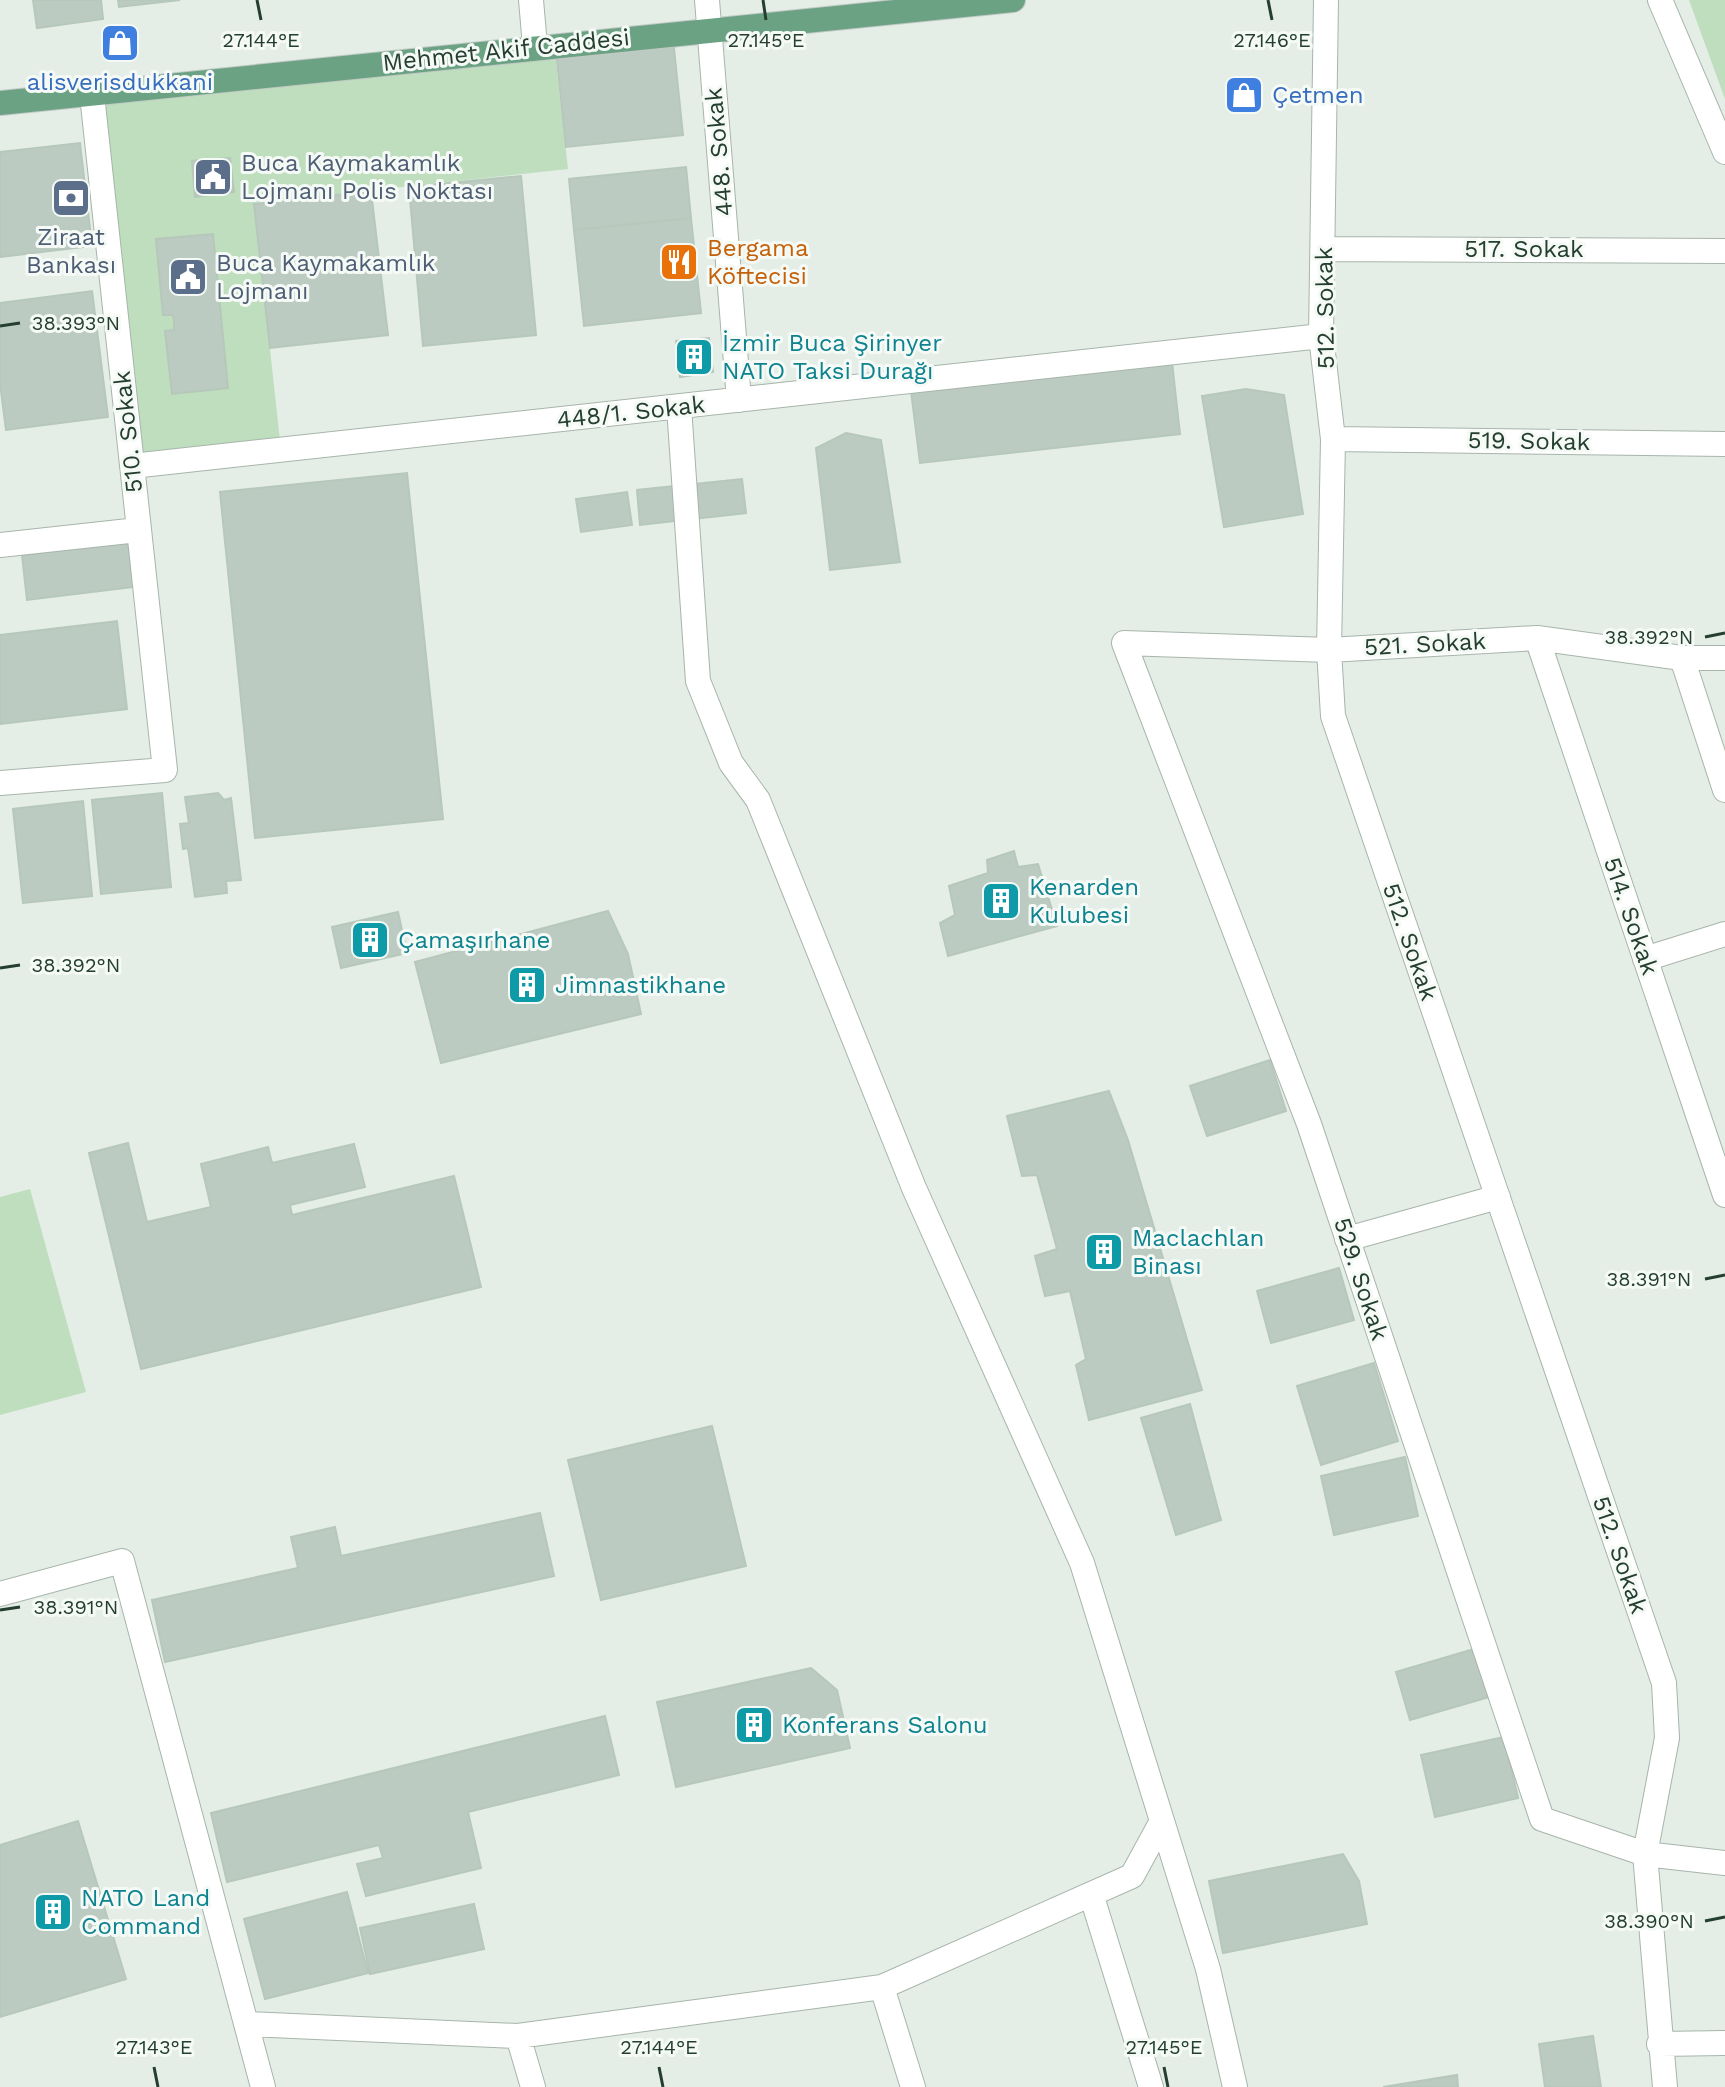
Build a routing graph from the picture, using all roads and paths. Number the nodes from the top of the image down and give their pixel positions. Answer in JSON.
{"nodes":[{"id":1,"x":531,"y":0,"type":"edge"},
{"id":2,"x":707,"y":0,"type":"edge"},
{"id":3,"x":1013,"y":0,"type":"edge"},
{"id":4,"x":1326,"y":0,"type":"edge"},
{"id":5,"x":1660,"y":0,"type":"edge"},
{"id":6,"x":710,"y":29,"type":"junction"},
{"id":7,"x":535,"y":46,"type":"junction"},
{"id":8,"x":92,"y":95,"type":"junction"},
{"id":9,"x":0,"y":103,"type":"edge"},
{"id":10,"x":1725,"y":152,"type":"edge"},
{"id":11,"x":1323,"y":249,"type":"junction"},
{"id":12,"x":1725,"y":251,"type":"edge"},
{"id":13,"x":1321,"y":336,"type":"junction"},
{"id":14,"x":739,"y":400,"type":"junction"},
{"id":15,"x":679,"y":407,"type":"junction"},
{"id":16,"x":1333,"y":439,"type":"junction"},
{"id":17,"x":1725,"y":444,"type":"edge"},
{"id":18,"x":132,"y":466,"type":"junction"},
{"id":19,"x":138,"y":530,"type":"junction"},
{"id":20,"x":0,"y":545,"type":"edge"},
{"id":21,"x":1537,"y":638,"type":"junction"},
{"id":22,"x":1124,"y":643,"type":"joint"},
{"id":23,"x":1329,"y":650,"type":"junction"},
{"id":24,"x":1682,"y":658,"type":"junction"},
{"id":25,"x":1725,"y":658,"type":"edge"},
{"id":26,"x":0,"y":783,"type":"edge"},
{"id":27,"x":1725,"y":790,"type":"edge"},
{"id":28,"x":1725,"y":934,"type":"edge"},
{"id":29,"x":1645,"y":959,"type":"junction"},
{"id":30,"x":1725,"y":1195,"type":"edge"},
{"id":31,"x":1498,"y":1197,"type":"junction"},
{"id":32,"x":1347,"y":1239,"type":"junction"},
{"id":33,"x":0,"y":1594,"type":"edge"},
{"id":34,"x":1162,"y":1821,"type":"junction"},
{"id":35,"x":1645,"y":1854,"type":"junction"},
{"id":36,"x":1725,"y":1863,"type":"edge"},
{"id":37,"x":1092,"y":1897,"type":"junction"},
{"id":38,"x":882,"y":1987,"type":"junction"},
{"id":39,"x":246,"y":2024,"type":"junction"},
{"id":40,"x":518,"y":2036,"type":"junction"},
{"id":41,"x":1725,"y":2043,"type":"edge"},
{"id":42,"x":1659,"y":2044,"type":"junction"},
{"id":43,"x":263,"y":2087,"type":"edge"},
{"id":44,"x":533,"y":2087,"type":"edge"},
{"id":45,"x":913,"y":2087,"type":"edge"},
{"id":46,"x":1151,"y":2087,"type":"edge"},
{"id":47,"x":1235,"y":2087,"type":"edge"},
{"id":48,"x":1665,"y":2087,"type":"edge"}],
"edges":[{"from":1,"to":7,"type":"street"},
{"from":2,"to":6,"type":"street","name":"448. Sokak"},
{"from":3,"to":6,"type":"main road","name":"Mehmet Akif Caddesi"},
{"from":4,"to":11,"type":"street","name":"512. Sokak"},
{"from":5,"to":10,"type":"street"},
{"from":6,"to":7,"type":"main road","name":"Mehmet Akif Caddesi"},
{"from":6,"to":14,"type":"street","name":"448. Sokak"},
{"from":7,"to":8,"type":"main road","name":"Mehmet Akif Caddesi"},
{"from":8,"to":9,"type":"main road","name":"Mehmet Akif Caddesi"},
{"from":8,"to":18,"type":"street","name":"510. Sokak"},
{"from":11,"to":12,"type":"street","name":"517. Sokak"},
{"from":11,"to":13,"type":"street","name":"512. Sokak"},
{"from":13,"to":14,"type":"street","name":"448/1. Sokak"},
{"from":13,"to":16,"type":"street","name":"512. Sokak"},
{"from":14,"to":15,"type":"street","name":"448/1. Sokak"},
{"from":15,"to":18,"type":"street","name":"448/1. Sokak"},
{"from":15,"to":34,"type":"street"},
{"from":16,"to":17,"type":"street","name":"519. Sokak"},
{"from":16,"to":23,"type":"street","name":"512. Sokak"},
{"from":18,"to":19,"type":"street","name":"510. Sokak"},
{"from":19,"to":20,"type":"street"},
{"from":19,"to":26,"type":"street","name":"510. Sokak"},
{"from":21,"to":23,"type":"street","name":"521. Sokak"},
{"from":21,"to":24,"type":"street","name":"521. Sokak"},
{"from":21,"to":29,"type":"street","name":"514. Sokak"},
{"from":22,"to":23,"type":"street","name":"521. Sokak"},
{"from":22,"to":32,"type":"street","name":"529. Sokak"},
{"from":23,"to":31,"type":"street","name":"512. Sokak"},
{"from":24,"to":25,"type":"street","name":"521. Sokak"},
{"from":24,"to":27,"type":"street"},
{"from":28,"to":29,"type":"street"},
{"from":29,"to":30,"type":"street","name":"514. Sokak"},
{"from":31,"to":32,"type":"street"},
{"from":31,"to":35,"type":"street","name":"512. Sokak"},
{"from":32,"to":35,"type":"street","name":"529. Sokak"},
{"from":33,"to":39,"type":"street"},
{"from":34,"to":37,"type":"street"},
{"from":34,"to":47,"type":"street"},
{"from":35,"to":36,"type":"street"},
{"from":35,"to":42,"type":"street","name":"512. Sokak"},
{"from":37,"to":38,"type":"street"},
{"from":37,"to":46,"type":"street"},
{"from":38,"to":40,"type":"street"},
{"from":38,"to":45,"type":"street"},
{"from":39,"to":40,"type":"street"},
{"from":39,"to":43,"type":"street"},
{"from":40,"to":44,"type":"street"},
{"from":41,"to":42,"type":"street"},
{"from":42,"to":48,"type":"street","name":"512. Sokak"}]}
